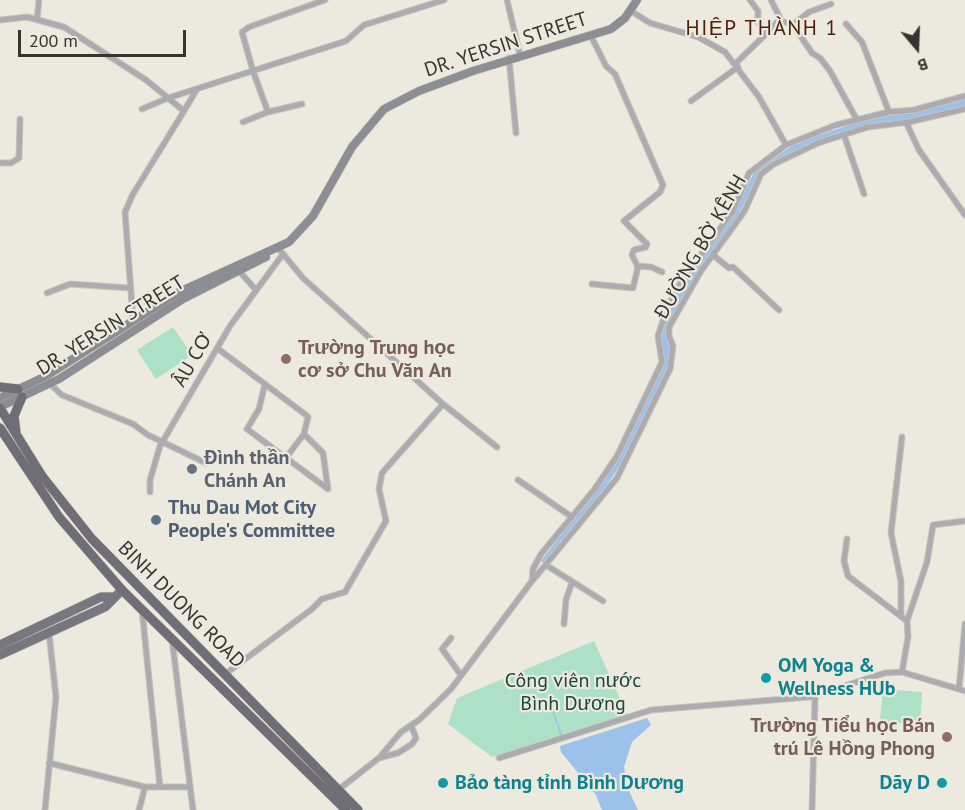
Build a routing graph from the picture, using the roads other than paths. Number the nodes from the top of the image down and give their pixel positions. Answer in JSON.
{"nodes":[{"id":1,"x":39,"y":0,"type":"edge"},
{"id":2,"x":325,"y":0,"type":"edge"},
{"id":3,"x":444,"y":0,"type":"edge"},
{"id":4,"x":507,"y":0,"type":"edge"},
{"id":5,"x":637,"y":0,"type":"edge"},
{"id":6,"x":750,"y":0,"type":"edge"},
{"id":7,"x":771,"y":0,"type":"edge"},
{"id":8,"x":831,"y":4,"type":"dead end"},
{"id":9,"x":631,"y":10,"type":"junction"},
{"id":10,"x":37,"y":19,"type":"junction"},
{"id":11,"x":0,"y":20,"type":"edge"},
{"id":12,"x":781,"y":20,"type":"junction"},
{"id":13,"x":846,"y":24,"type":"dead end"},
{"id":14,"x":793,"y":25,"type":"junction"},
{"id":15,"x":767,"y":33,"type":"junction"},
{"id":16,"x":591,"y":36,"type":"junction"},
{"id":17,"x":520,"y":55,"type":"junction"},
{"id":18,"x":509,"y":58,"type":"junction"},
{"id":19,"x":737,"y":65,"type":"junction"},
{"id":20,"x":253,"y":71,"type":"junction"},
{"id":21,"x":197,"y":89,"type":"junction"},
{"id":22,"x":965,"y":96,"type":"edge"},
{"id":23,"x":168,"y":98,"type":"junction"},
{"id":24,"x":691,"y":101,"type":"dead end"},
{"id":25,"x":302,"y":104,"type":"dead end"},
{"id":26,"x":142,"y":109,"type":"dead end"},
{"id":27,"x":965,"y":109,"type":"edge"},
{"id":28,"x":184,"y":111,"type":"junction"},
{"id":29,"x":268,"y":112,"type":"junction"},
{"id":30,"x":889,"y":112,"type":"junction"},
{"id":31,"x":20,"y":119,"type":"dead end"},
{"id":32,"x":856,"y":120,"type":"junction"},
{"id":33,"x":243,"y":122,"type":"dead end"},
{"id":34,"x":906,"y":122,"type":"junction"},
{"id":35,"x":516,"y":133,"type":"dead end"},
{"id":36,"x":844,"y":135,"type":"junction"},
{"id":37,"x":789,"y":144,"type":"junction"},
{"id":38,"x":794,"y":155,"type":"junction"},
{"id":39,"x":0,"y":163,"type":"edge"},
{"id":40,"x":864,"y":194,"type":"dead end"},
{"id":41,"x":965,"y":216,"type":"edge"},
{"id":42,"x":281,"y":251,"type":"junction"},
{"id":43,"x":269,"y":254,"type":"junction"},
{"id":44,"x":713,"y":255,"type":"junction"},
{"id":45,"x":637,"y":266,"type":"junction"},
{"id":46,"x":239,"y":271,"type":"junction"},
{"id":47,"x":662,"y":272,"type":"dead end"},
{"id":48,"x":211,"y":280,"type":"junction"},
{"id":49,"x":592,"y":284,"type":"dead end"},
{"id":50,"x":130,"y":288,"type":"junction"},
{"id":51,"x":256,"y":290,"type":"junction"},
{"id":52,"x":47,"y":293,"type":"dead end"},
{"id":53,"x":779,"y":310,"type":"dead end"},
{"id":54,"x":135,"y":323,"type":"junction"},
{"id":55,"x":100,"y":346,"type":"junction"},
{"id":56,"x":217,"y":348,"type":"junction"},
{"id":57,"x":50,"y":384,"type":"junction"},
{"id":58,"x":265,"y":384,"type":"junction"},
{"id":59,"x":0,"y":387,"type":"edge"},
{"id":60,"x":20,"y":393,"type":"junction"},
{"id":61,"x":0,"y":398,"type":"edge"},
{"id":62,"x":443,"y":404,"type":"junction"},
{"id":63,"x":0,"y":408,"type":"edge"},
{"id":64,"x":0,"y":428,"type":"edge"},
{"id":65,"x":304,"y":434,"type":"junction"},
{"id":66,"x":0,"y":435,"type":"edge"},
{"id":67,"x":902,"y":437,"type":"dead end"},
{"id":68,"x":13,"y":439,"type":"junction"},
{"id":69,"x":164,"y":441,"type":"junction"},
{"id":70,"x":497,"y":447,"type":"dead end"},
{"id":71,"x":285,"y":459,"type":"junction"},
{"id":72,"x":206,"y":464,"type":"dead end"},
{"id":73,"x":518,"y":480,"type":"dead end"},
{"id":74,"x":150,"y":492,"type":"dead end"},
{"id":75,"x":572,"y":517,"type":"junction"},
{"id":76,"x":965,"y":521,"type":"edge"},
{"id":77,"x":847,"y":539,"type":"dead end"},
{"id":78,"x":546,"y":565,"type":"junction"},
{"id":79,"x":532,"y":581,"type":"junction"},
{"id":80,"x":131,"y":582,"type":"junction"},
{"id":81,"x":572,"y":582,"type":"junction"},
{"id":82,"x":122,"y":590,"type":"junction"},
{"id":83,"x":113,"y":597,"type":"junction"},
{"id":84,"x":603,"y":601,"type":"dead end"},
{"id":85,"x":142,"y":609,"type":"junction"},
{"id":86,"x":901,"y":615,"type":"junction"},
{"id":87,"x":907,"y":621,"type":"junction"},
{"id":88,"x":564,"y":624,"type":"dead end"},
{"id":89,"x":965,"y":624,"type":"edge"},
{"id":90,"x":49,"y":632,"type":"junction"},
{"id":91,"x":451,"y":638,"type":"dead end"},
{"id":92,"x":172,"y":639,"type":"junction"},
{"id":93,"x":0,"y":645,"type":"edge"},
{"id":94,"x":0,"y":655,"type":"edge"},
{"id":95,"x":902,"y":672,"type":"junction"},
{"id":96,"x":224,"y":675,"type":"junction"},
{"id":97,"x":461,"y":675,"type":"junction"},
{"id":98,"x":962,"y":690,"type":"edge"},
{"id":99,"x":815,"y":696,"type":"junction"},
{"id":100,"x":411,"y":725,"type":"junction"},
{"id":101,"x":379,"y":758,"type":"junction"},
{"id":102,"x":499,"y":758,"type":"dead end"},
{"id":103,"x":49,"y":763,"type":"junction"},
{"id":104,"x":145,"y":787,"type":"junction"},
{"id":105,"x":160,"y":787,"type":"junction"},
{"id":106,"x":190,"y":787,"type":"junction"},
{"id":107,"x":338,"y":790,"type":"junction"},
{"id":108,"x":45,"y":810,"type":"edge"},
{"id":109,"x":139,"y":810,"type":"edge"},
{"id":110,"x":193,"y":810,"type":"edge"},
{"id":111,"x":346,"y":810,"type":"edge"},
{"id":112,"x":358,"y":810,"type":"edge"},
{"id":113,"x":812,"y":810,"type":"edge"}],
"edges":[{"from":1,"to":10,"type":"street"},
{"from":2,"to":20,"type":"street"},
{"from":3,"to":20,"type":"street"},
{"from":4,"to":17,"type":"street"},
{"from":5,"to":9,"type":"main road","name":"DR. YERSIN STREET"},
{"from":6,"to":15,"type":"street"},
{"from":7,"to":12,"type":"street"},
{"from":8,"to":14,"type":"street"},
{"from":9,"to":16,"type":"main road","name":"DR. YERSIN STREET"},
{"from":9,"to":19,"type":"street"},
{"from":10,"to":11,"type":"street"},
{"from":10,"to":23,"type":"street"},
{"from":12,"to":14,"type":"street"},
{"from":12,"to":15,"type":"street"},
{"from":13,"to":30,"type":"street"},
{"from":14,"to":32,"type":"street"},
{"from":15,"to":19,"type":"street"},
{"from":16,"to":17,"type":"main road","name":"DR. YERSIN STREET"},
{"from":16,"to":45,"type":"street"},
{"from":17,"to":18,"type":"main road","name":"DR. YERSIN STREET"},
{"from":18,"to":35,"type":"street"},
{"from":18,"to":42,"type":"main road","name":"DR. YERSIN STREET"},
{"from":19,"to":24,"type":"street"},
{"from":19,"to":37,"type":"street"},
{"from":20,"to":21,"type":"street"},
{"from":20,"to":29,"type":"street"},
{"from":21,"to":23,"type":"street"},
{"from":21,"to":28,"type":"street"},
{"from":22,"to":30,"type":"street"},
{"from":23,"to":26,"type":"street"},
{"from":23,"to":28,"type":"street"},
{"from":25,"to":29,"type":"street"},
{"from":27,"to":34,"type":"street","name":"ĐƯỜNG BỜ KÊNH"},
{"from":28,"to":50,"type":"street"},
{"from":29,"to":33,"type":"street"},
{"from":30,"to":32,"type":"street"},
{"from":31,"to":39,"type":"street"},
{"from":32,"to":37,"type":"street"},
{"from":34,"to":36,"type":"street","name":"ĐƯỜNG BỜ KÊNH"},
{"from":34,"to":41,"type":"street"},
{"from":36,"to":38,"type":"street","name":"ĐƯỜNG BỜ KÊNH"},
{"from":36,"to":40,"type":"street"},
{"from":37,"to":38,"type":"street"},
{"from":37,"to":75,"type":"street"},
{"from":38,"to":44,"type":"street","name":"ĐƯỜNG BỜ KÊNH"},
{"from":42,"to":43,"type":"main road","name":"DR. YERSIN STREET"},
{"from":42,"to":51,"type":"street","name":"ÂU CƠ"},
{"from":42,"to":62,"type":"street"},
{"from":43,"to":46,"type":"main road","name":"DR. YERSIN STREET"},
{"from":43,"to":48,"type":"main road","name":"DR. YERSIN STREET"},
{"from":44,"to":53,"type":"street"},
{"from":44,"to":78,"type":"street","name":"ĐƯỜNG BỜ KÊNH"},
{"from":45,"to":47,"type":"street"},
{"from":45,"to":49,"type":"street"},
{"from":46,"to":48,"type":"main road","name":"DR. YERSIN STREET"},
{"from":46,"to":51,"type":"street"},
{"from":48,"to":54,"type":"main road","name":"DR. YERSIN STREET"},
{"from":50,"to":52,"type":"street"},
{"from":50,"to":54,"type":"street"},
{"from":51,"to":56,"type":"street","name":"ÂU CƠ"},
{"from":54,"to":55,"type":"main road","name":"DR. YERSIN STREET"},
{"from":55,"to":57,"type":"main road","name":"DR. YERSIN STREET"},
{"from":55,"to":60,"type":"main road","name":"DR. YERSIN STREET"},
{"from":56,"to":58,"type":"street"},
{"from":56,"to":69,"type":"street","name":"ÂU CƠ"},
{"from":57,"to":60,"type":"main road","name":"DR. YERSIN STREET"},
{"from":57,"to":69,"type":"street"},
{"from":58,"to":65,"type":"street"},
{"from":58,"to":71,"type":"street"},
{"from":59,"to":60,"type":"highway"},
{"from":60,"to":61,"type":"main road","name":"DR. YERSIN STREET"},
{"from":60,"to":63,"type":"main road","name":"DR. YERSIN STREET"},
{"from":60,"to":68,"type":"highway"},
{"from":62,"to":70,"type":"street"},
{"from":62,"to":96,"type":"street"},
{"from":63,"to":68,"type":"highway","name":"BINH DUONG ROAD"},
{"from":64,"to":68,"type":"highway","name":"BINH DUONG ROAD"},
{"from":65,"to":71,"type":"street"},
{"from":65,"to":71,"type":"street"},
{"from":66,"to":68,"type":"highway"},
{"from":67,"to":86,"type":"street"},
{"from":68,"to":80,"type":"highway","name":"BINH DUONG ROAD"},
{"from":68,"to":82,"type":"highway","name":"BINH DUONG ROAD"},
{"from":69,"to":72,"type":"street"},
{"from":69,"to":74,"type":"street","name":"ÂU CƠ"},
{"from":73,"to":75,"type":"street"},
{"from":75,"to":79,"type":"street"},
{"from":76,"to":87,"type":"street"},
{"from":77,"to":86,"type":"street"},
{"from":78,"to":79,"type":"street","name":"ĐƯỜNG BỜ KÊNH"},
{"from":78,"to":81,"type":"street"},
{"from":79,"to":97,"type":"street"},
{"from":80,"to":82,"type":"highway"},
{"from":80,"to":96,"type":"highway","name":"BINH DUONG ROAD"},
{"from":81,"to":84,"type":"street"},
{"from":81,"to":88,"type":"street"},
{"from":82,"to":83,"type":"main road"},
{"from":82,"to":85,"type":"highway","name":"BINH DUONG ROAD"},
{"from":83,"to":90,"type":"main road"},
{"from":83,"to":93,"type":"main road"},
{"from":85,"to":92,"type":"highway","name":"BINH DUONG ROAD"},
{"from":85,"to":105,"type":"street"},
{"from":86,"to":87,"type":"street"},
{"from":87,"to":95,"type":"street"},
{"from":89,"to":98,"type":"street"},
{"from":90,"to":94,"type":"main road"},
{"from":90,"to":103,"type":"street"},
{"from":91,"to":97,"type":"street"},
{"from":92,"to":106,"type":"street"},
{"from":92,"to":111,"type":"highway","name":"BINH DUONG ROAD"},
{"from":95,"to":98,"type":"street"},
{"from":95,"to":99,"type":"street"},
{"from":96,"to":107,"type":"highway","name":"BINH DUONG ROAD"},
{"from":97,"to":100,"type":"street"},
{"from":99,"to":102,"type":"street"},
{"from":99,"to":113,"type":"street"},
{"from":100,"to":101,"type":"street"},
{"from":100,"to":101,"type":"street"},
{"from":101,"to":107,"type":"street"},
{"from":103,"to":104,"type":"street"},
{"from":103,"to":108,"type":"street"},
{"from":104,"to":105,"type":"street"},
{"from":104,"to":109,"type":"street"},
{"from":105,"to":106,"type":"street"},
{"from":106,"to":110,"type":"street"},
{"from":107,"to":112,"type":"highway","name":"BINH DUONG ROAD"}]}
